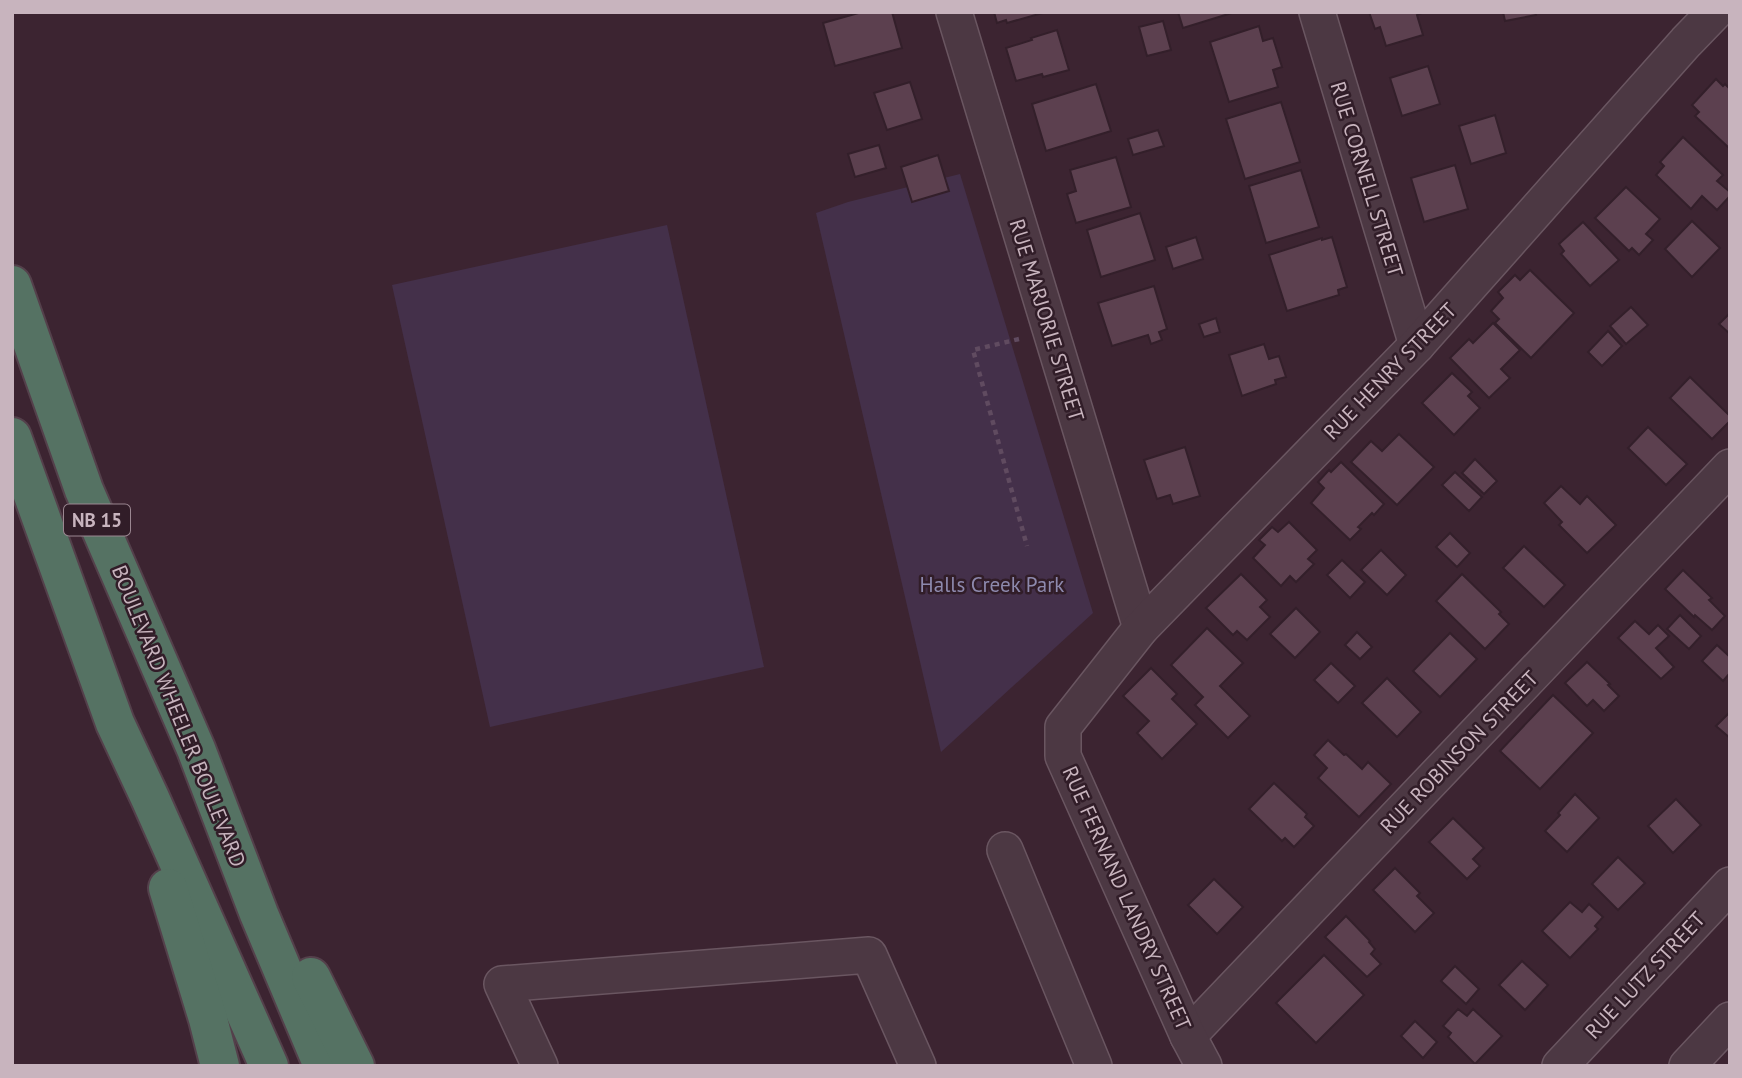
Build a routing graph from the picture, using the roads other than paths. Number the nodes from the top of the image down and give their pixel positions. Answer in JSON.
{"nodes":[{"id":1,"x":954,"y":12,"type":"edge"},
{"id":2,"x":1317,"y":12,"type":"edge"},
{"id":3,"x":1715,"y":12,"type":"edge"},
{"id":4,"x":1682,"y":27,"type":"edge"},
{"id":5,"x":12,"y":285,"type":"edge"},
{"id":6,"x":1417,"y":345,"type":"junction"},
{"id":7,"x":12,"y":437,"type":"edge"},
{"id":8,"x":1730,"y":467,"type":"edge"},
{"id":9,"x":1141,"y":628,"type":"junction"},
{"id":10,"x":115,"y":723,"type":"junction"},
{"id":11,"x":1063,"y":727,"type":"joint"},
{"id":12,"x":196,"y":749,"type":"junction"},
{"id":13,"x":1005,"y":850,"type":"dead end"},
{"id":14,"x":1730,"y":885,"type":"edge"},
{"id":15,"x":1730,"y":1020,"type":"edge"},
{"id":16,"x":1196,"y":1051,"type":"edge"},
{"id":17,"x":220,"y":1066,"type":"edge"},
{"id":18,"x":269,"y":1066,"type":"edge"},
{"id":19,"x":323,"y":1066,"type":"edge"},
{"id":20,"x":355,"y":1066,"type":"edge"},
{"id":21,"x":540,"y":1066,"type":"edge"},
{"id":22,"x":918,"y":1066,"type":"edge"},
{"id":23,"x":1094,"y":1066,"type":"edge"},
{"id":24,"x":1560,"y":1066,"type":"edge"},
{"id":25,"x":1688,"y":1066,"type":"edge"}],
"edges":[{"from":1,"to":9,"type":"street","name":"RUE MARJORIE STREET"},
{"from":2,"to":6,"type":"street","name":"RUE CORNELL STREET"},
{"from":3,"to":4,"type":"street","name":"RUE HENRY STREET"},
{"from":4,"to":6,"type":"street","name":"RUE HENRY STREET"},
{"from":5,"to":12,"type":"highway","name":"BOULEVARD WHEELER BOULEVARD","number":"NB 15"},
{"from":6,"to":9,"type":"street","name":"RUE HENRY STREET"},
{"from":7,"to":10,"type":"highway","number":"NB 15"},
{"from":8,"to":16,"type":"street","name":"RUE ROBINSON STREET"},
{"from":9,"to":11,"type":"street","name":"RUE HENRY STREET"},
{"from":10,"to":17,"type":"highway"},
{"from":10,"to":18,"type":"highway","number":"NB 15"},
{"from":11,"to":16,"type":"street","name":"RUE FERNAND LANDRY STREET"},
{"from":12,"to":19,"type":"highway","name":"BOULEVARD WHEELER BOULEVARD","number":"NB 15"},
{"from":12,"to":20,"type":"highway"},
{"from":13,"to":23,"type":"street"},
{"from":14,"to":24,"type":"street","name":"RUE LUTZ STREET"},
{"from":15,"to":25,"type":"street"},
{"from":21,"to":22,"type":"street"}]}
